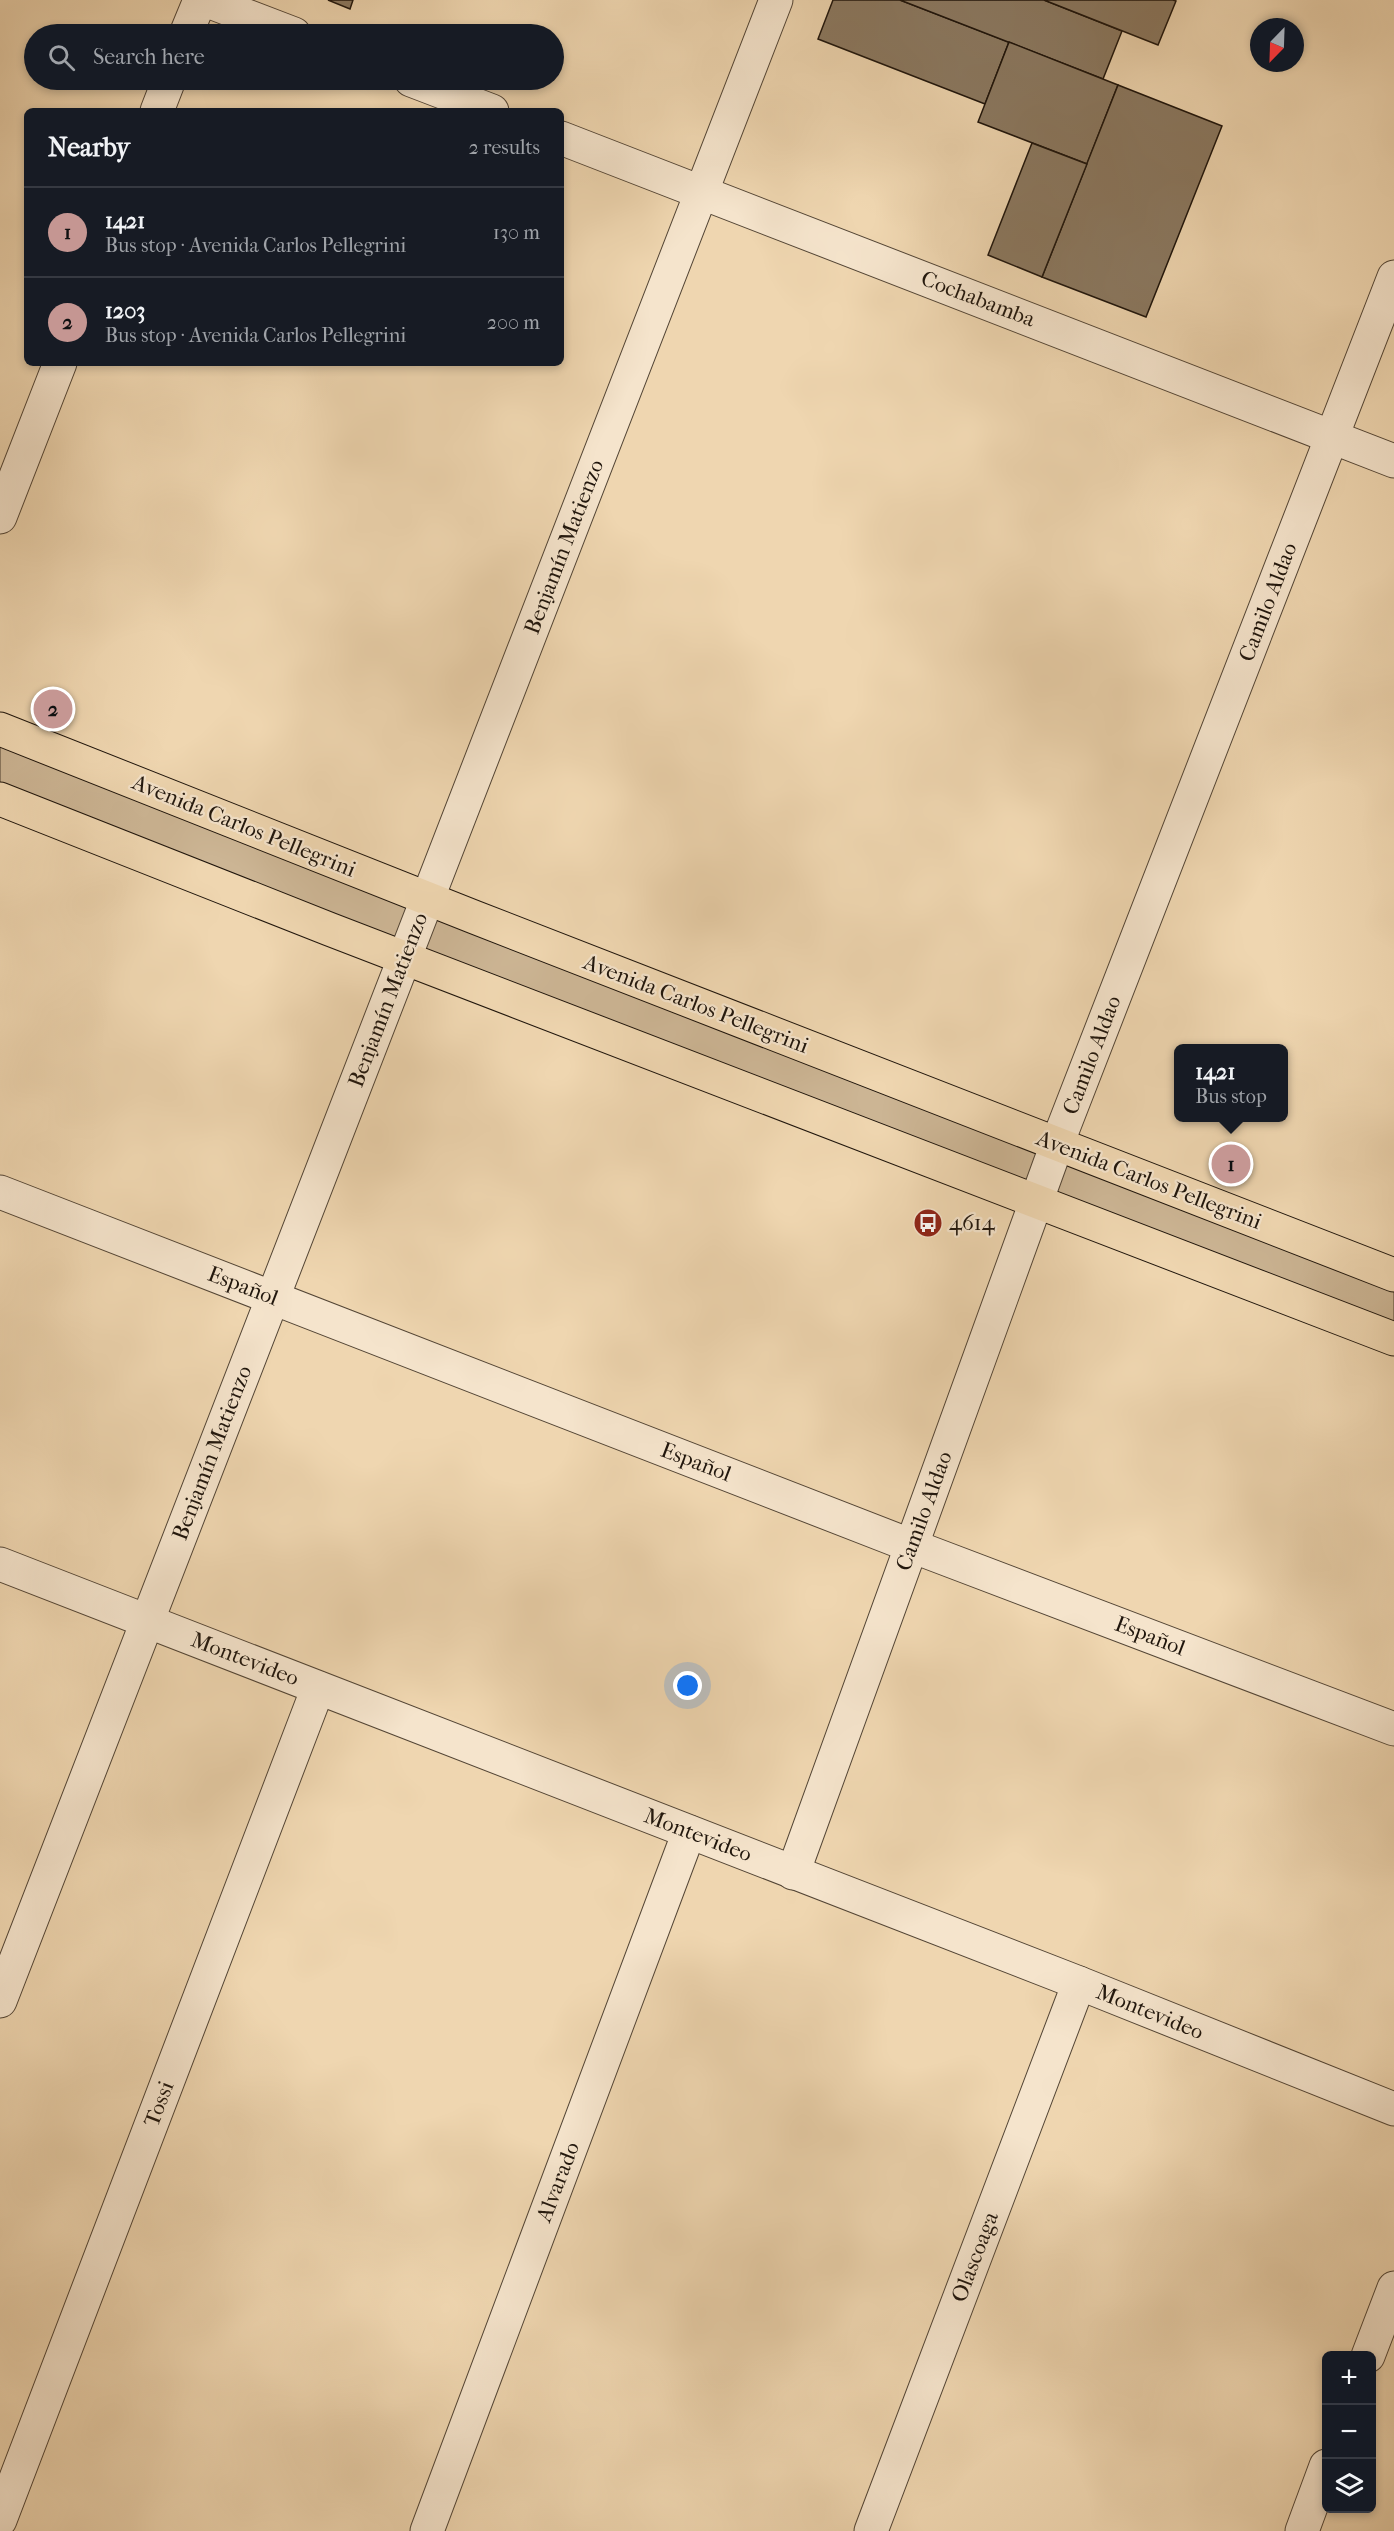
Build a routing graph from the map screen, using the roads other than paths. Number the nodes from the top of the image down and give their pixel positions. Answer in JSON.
{"nodes":[{"id":1,"x":200,"y":0,"type":"edge"},
{"id":2,"x":205,"y":0,"type":"edge"},
{"id":3,"x":776,"y":0,"type":"edge"},
{"id":4,"x":190,"y":24,"type":"edge"},
{"id":5,"x":268,"y":24,"type":"edge"},
{"id":6,"x":165,"y":90,"type":"edge"},
{"id":7,"x":437,"y":90,"type":"edge"},
{"id":8,"x":158,"y":108,"type":"edge"},
{"id":9,"x":484,"y":108,"type":"edge"},
{"id":10,"x":564,"y":139,"type":"edge"},
{"id":11,"x":702,"y":192,"type":"junction"},
{"id":12,"x":1394,"y":277,"type":"edge"},
{"id":13,"x":59,"y":366,"type":"edge"},
{"id":14,"x":1332,"y":437,"type":"junction"},
{"id":15,"x":1394,"y":461,"type":"edge"},
{"id":16,"x":0,"y":517,"type":"edge"},
{"id":17,"x":0,"y":729,"type":"edge"},
{"id":18,"x":0,"y":799,"type":"edge"},
{"id":19,"x":428,"y":899,"type":"junction"},
{"id":20,"x":405,"y":958,"type":"junction"},
{"id":21,"x":1057,"y":1144,"type":"junction"},
{"id":22,"x":0,"y":1192,"type":"edge"},
{"id":23,"x":1036,"y":1202,"type":"junction"},
{"id":24,"x":1394,"y":1275,"type":"edge"},
{"id":25,"x":273,"y":1297,"type":"junction"},
{"id":26,"x":1394,"y":1339,"type":"edge"},
{"id":27,"x":912,"y":1546,"type":"junction"},
{"id":28,"x":0,"y":1564,"type":"edge"},
{"id":29,"x":147,"y":1621,"type":"junction"},
{"id":30,"x":318,"y":1688,"type":"junction"},
{"id":31,"x":1394,"y":1729,"type":"edge"},
{"id":32,"x":690,"y":1832,"type":"junction"},
{"id":33,"x":793,"y":1873,"type":"junction"},
{"id":34,"x":1079,"y":1983,"type":"junction"},
{"id":35,"x":0,"y":2001,"type":"edge"},
{"id":36,"x":1394,"y":2109,"type":"edge"},
{"id":37,"x":1394,"y":2288,"type":"edge"},
{"id":38,"x":1370,"y":2351,"type":"edge"},
{"id":39,"x":10,"y":2466,"type":"edge"},
{"id":40,"x":1322,"y":2477,"type":"edge"},
{"id":41,"x":0,"y":2520,"type":"edge"},
{"id":42,"x":427,"y":2531,"type":"edge"},
{"id":43,"x":871,"y":2531,"type":"edge"},
{"id":44,"x":1302,"y":2531,"type":"edge"}],
"edges":[{"from":1,"to":4,"type":"street"},
{"from":2,"to":5,"type":"street"},
{"from":3,"to":11,"type":"street","name":"Benjamín Matienzo"},
{"from":6,"to":8,"type":"street"},
{"from":7,"to":9,"type":"street"},
{"from":10,"to":11,"type":"street","name":"Cochabamba"},
{"from":11,"to":14,"type":"street","name":"Cochabamba"},
{"from":11,"to":19,"type":"street","name":"Benjamín Matienzo"},
{"from":12,"to":14,"type":"street","name":"Camilo Aldao"},
{"from":13,"to":16,"type":"street"},
{"from":14,"to":15,"type":"street","name":"Cochabamba"},
{"from":14,"to":21,"type":"street","name":"Camilo Aldao"},
{"from":17,"to":19,"type":"main road","name":"Avenida Carlos Pellegrini"},
{"from":18,"to":20,"type":"main road"},
{"from":19,"to":20,"type":"street","name":"Benjamín Matienzo"},
{"from":19,"to":21,"type":"main road","name":"Avenida Carlos Pellegrini"},
{"from":20,"to":23,"type":"main road"},
{"from":20,"to":25,"type":"street","name":"Benjamín Matienzo"},
{"from":21,"to":23,"type":"street","name":"Camilo Aldao"},
{"from":21,"to":24,"type":"main road","name":"Avenida Carlos Pellegrini"},
{"from":22,"to":25,"type":"street","name":"Español"},
{"from":23,"to":26,"type":"main road"},
{"from":23,"to":27,"type":"street","name":"Camilo Aldao"},
{"from":25,"to":27,"type":"street","name":"Español"},
{"from":25,"to":29,"type":"street","name":"Benjamín Matienzo"},
{"from":27,"to":31,"type":"street","name":"Español"},
{"from":27,"to":33,"type":"street","name":"Camilo Aldao"},
{"from":28,"to":29,"type":"street","name":"Montevideo"},
{"from":29,"to":30,"type":"street","name":"Montevideo"},
{"from":29,"to":35,"type":"street","name":"Benjamín Matienzo"},
{"from":30,"to":32,"type":"street","name":"Montevideo"},
{"from":30,"to":39,"type":"street","name":"Tossi"},
{"from":32,"to":33,"type":"street","name":"Montevideo"},
{"from":32,"to":42,"type":"street","name":"Alvarado"},
{"from":33,"to":34,"type":"street","name":"Montevideo"},
{"from":34,"to":36,"type":"street","name":"Montevideo"},
{"from":34,"to":43,"type":"street","name":"Olascoaga"},
{"from":37,"to":38,"type":"street"},
{"from":39,"to":41,"type":"street","name":"Tossi"},
{"from":40,"to":44,"type":"street"}]}
